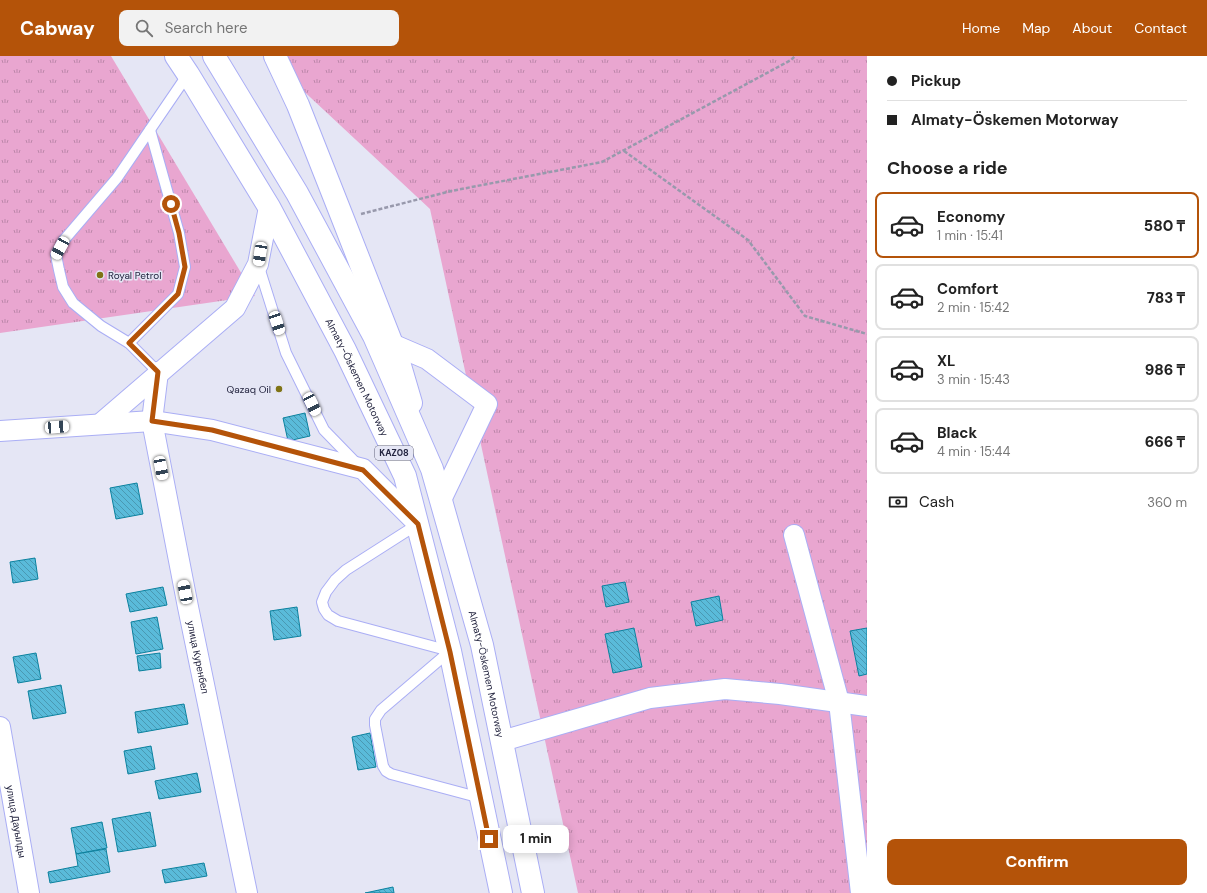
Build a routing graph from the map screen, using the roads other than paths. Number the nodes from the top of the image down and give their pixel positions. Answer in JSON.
{"nodes":[{"id":1,"x":176,"y":56,"type":"edge"},
{"id":2,"x":213,"y":56,"type":"edge"},
{"id":3,"x":275,"y":56,"type":"edge"},
{"id":4,"x":188,"y":74,"type":"junction"},
{"id":5,"x":150,"y":130,"type":"junction"},
{"id":6,"x":269,"y":207,"type":"junction"},
{"id":7,"x":258,"y":264,"type":"junction"},
{"id":8,"x":129,"y":343,"type":"junction"},
{"id":9,"x":392,"y":344,"type":"junction"},
{"id":10,"x":158,"y":372,"type":"junction"},
{"id":11,"x":152,"y":421,"type":"junction"},
{"id":12,"x":100,"y":424,"type":"junction"},
{"id":13,"x":0,"y":431,"type":"edge"},
{"id":14,"x":432,"y":469,"type":"junction"},
{"id":15,"x":363,"y":470,"type":"junction"},
{"id":16,"x":440,"y":500,"type":"junction"},
{"id":17,"x":418,"y":524,"type":"junction"},
{"id":18,"x":794,"y":535,"type":"dead end"},
{"id":19,"x":450,"y":652,"type":"junction"},
{"id":20,"x":839,"y":702,"type":"junction"},
{"id":21,"x":867,"y":706,"type":"edge"},
{"id":22,"x":0,"y":727,"type":"edge"},
{"id":23,"x":502,"y":742,"type":"junction"},
{"id":24,"x":481,"y":798,"type":"junction"},
{"id":25,"x":29,"y":893,"type":"edge"},
{"id":26,"x":247,"y":893,"type":"edge"},
{"id":27,"x":501,"y":893,"type":"edge"},
{"id":28,"x":533,"y":893,"type":"edge"},
{"id":29,"x":861,"y":893,"type":"edge"}],
"edges":[{"from":1,"to":4,"type":"main road","name":"Almaty-Öskemen Motorway","number":"KAZ08"},
{"from":2,"to":4,"type":"main road"},
{"from":2,"to":14,"type":"main road","name":"Almaty-Öskemen Motorway","number":"KAZ08"},
{"from":3,"to":9,"type":"main road"},
{"from":4,"to":5,"type":"lane"},
{"from":4,"to":6,"type":"main road","name":"Almaty-Öskemen Motorway","number":"KAZ08"},
{"from":5,"to":8,"type":"lane"},
{"from":5,"to":8,"type":"lane"},
{"from":6,"to":7,"type":"street"},
{"from":6,"to":17,"type":"main road","name":"Almaty-Öskemen Motorway","number":"KAZ08"},
{"from":7,"to":10,"type":"street"},
{"from":7,"to":15,"type":"lane"},
{"from":8,"to":10,"type":"lane"},
{"from":9,"to":14,"type":"main road"},
{"from":9,"to":16,"type":"street"},
{"from":10,"to":11,"type":"street","name":"улица Куренбел"},
{"from":10,"to":12,"type":"street"},
{"from":11,"to":12,"type":"street"},
{"from":11,"to":15,"type":"street"},
{"from":11,"to":26,"type":"street","name":"улица Куренбел"},
{"from":12,"to":13,"type":"street"},
{"from":14,"to":16,"type":"main road","name":"Almaty-Öskemen Motorway","number":"KAZ08"},
{"from":15,"to":17,"type":"street"},
{"from":16,"to":23,"type":"main road","name":"Almaty-Öskemen Motorway","number":"KAZ08"},
{"from":17,"to":19,"type":"main road","name":"Almaty-Öskemen Motorway","number":"KAZ08"},
{"from":17,"to":19,"type":"lane"},
{"from":18,"to":20,"type":"street"},
{"from":19,"to":24,"type":"main road","name":"Almaty-Öskemen Motorway","number":"KAZ08"},
{"from":19,"to":24,"type":"lane"},
{"from":20,"to":21,"type":"street"},
{"from":20,"to":23,"type":"street"},
{"from":20,"to":29,"type":"street"},
{"from":22,"to":25,"type":"street","name":"улица Дауылды"},
{"from":23,"to":28,"type":"main road","name":"Almaty-Öskemen Motorway","number":"KAZ08"},
{"from":24,"to":27,"type":"main road","name":"Almaty-Öskemen Motorway","number":"KAZ08"}]}
